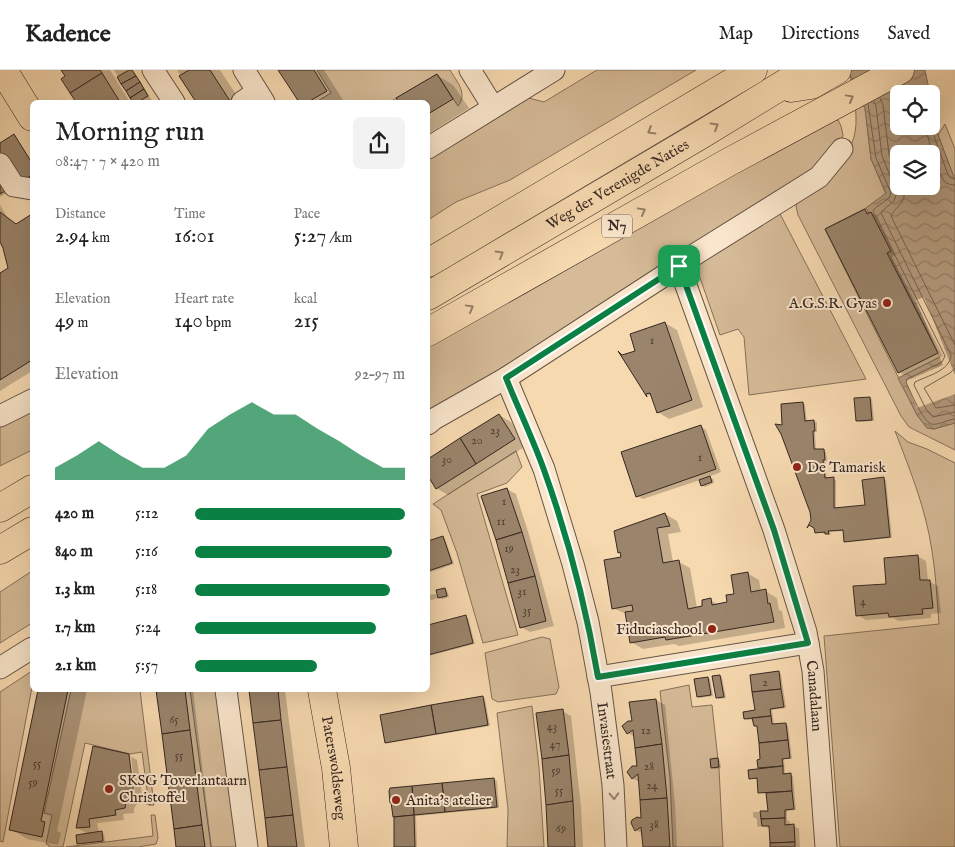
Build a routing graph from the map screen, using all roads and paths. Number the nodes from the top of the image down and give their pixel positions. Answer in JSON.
{"nodes":[{"id":1,"x":3,"y":70,"type":"edge"},
{"id":2,"x":153,"y":70,"type":"edge"},
{"id":3,"x":244,"y":70,"type":"edge"},
{"id":4,"x":470,"y":70,"type":"edge"},
{"id":5,"x":554,"y":70,"type":"edge"},
{"id":6,"x":753,"y":70,"type":"edge"},
{"id":7,"x":837,"y":70,"type":"edge"},
{"id":8,"x":900,"y":70,"type":"edge"},
{"id":9,"x":807,"y":76,"type":"edge"},
{"id":10,"x":254,"y":99,"type":"edge"},
{"id":11,"x":173,"y":100,"type":"edge"},
{"id":12,"x":493,"y":108,"type":"junction"},
{"id":13,"x":30,"y":113,"type":"edge"},
{"id":14,"x":430,"y":147,"type":"edge"},
{"id":15,"x":842,"y":149,"type":"dead end"},
{"id":16,"x":0,"y":164,"type":"edge"},
{"id":17,"x":30,"y":189,"type":"edge"},
{"id":18,"x":430,"y":262,"type":"edge"},
{"id":19,"x":679,"y":266,"type":"junction"},
{"id":20,"x":430,"y":295,"type":"edge"},
{"id":21,"x":430,"y":331,"type":"edge"},
{"id":22,"x":506,"y":378,"type":"junction"},
{"id":23,"x":30,"y":401,"type":"edge"},
{"id":24,"x":0,"y":416,"type":"edge"},
{"id":25,"x":430,"y":422,"type":"edge"},
{"id":26,"x":30,"y":490,"type":"edge"},
{"id":27,"x":0,"y":508,"type":"edge"},
{"id":28,"x":30,"y":532,"type":"edge"},
{"id":29,"x":0,"y":550,"type":"edge"},
{"id":30,"x":808,"y":643,"type":"junction"},
{"id":31,"x":30,"y":649,"type":"edge"},
{"id":32,"x":0,"y":668,"type":"edge"},
{"id":33,"x":598,"y":677,"type":"junction"},
{"id":34,"x":226,"y":692,"type":"edge"},
{"id":35,"x":322,"y":692,"type":"edge"},
{"id":36,"x":247,"y":847,"type":"edge"},
{"id":37,"x":344,"y":847,"type":"edge"},
{"id":38,"x":616,"y":847,"type":"edge"},
{"id":39,"x":826,"y":847,"type":"edge"}],
"edges":[{"from":1,"to":13,"type":"main road"},
{"from":2,"to":11,"type":"street"},
{"from":3,"to":10,"type":"street"},
{"from":4,"to":12,"type":"street"},
{"from":5,"to":12,"type":"street"},
{"from":6,"to":18,"type":"main road","name":"Weg der Verenigde Naties","one_way":true},
{"from":7,"to":9,"type":"main road","number":"N7"},
{"from":21,"to":8,"type":"main road","number":"N7","one_way":true},
{"from":20,"to":9,"type":"main road","name":"Weg der Verenigde Naties","number":"N7","one_way":true},
{"from":12,"to":14,"type":"street"},
{"from":15,"to":19,"type":"street"},
{"from":16,"to":17,"type":"street"},
{"from":19,"to":22,"type":"street"},
{"from":19,"to":30,"type":"street","name":"Canadalaan"},
{"from":22,"to":25,"type":"street"},
{"from":22,"to":33,"type":"street","name":"Invasiestraat"},
{"from":23,"to":24,"type":"street"},
{"from":26,"to":27,"type":"main road"},
{"from":28,"to":29,"type":"main road"},
{"from":30,"to":33,"type":"street"},
{"from":30,"to":39,"type":"street","name":"Canadalaan"},
{"from":31,"to":32,"type":"street"},
{"from":33,"to":38,"type":"street","name":"Invasiestraat","one_way":true},
{"from":34,"to":36,"type":"street"},
{"from":35,"to":37,"type":"main road","name":"Paterswoldseweg"}]}
